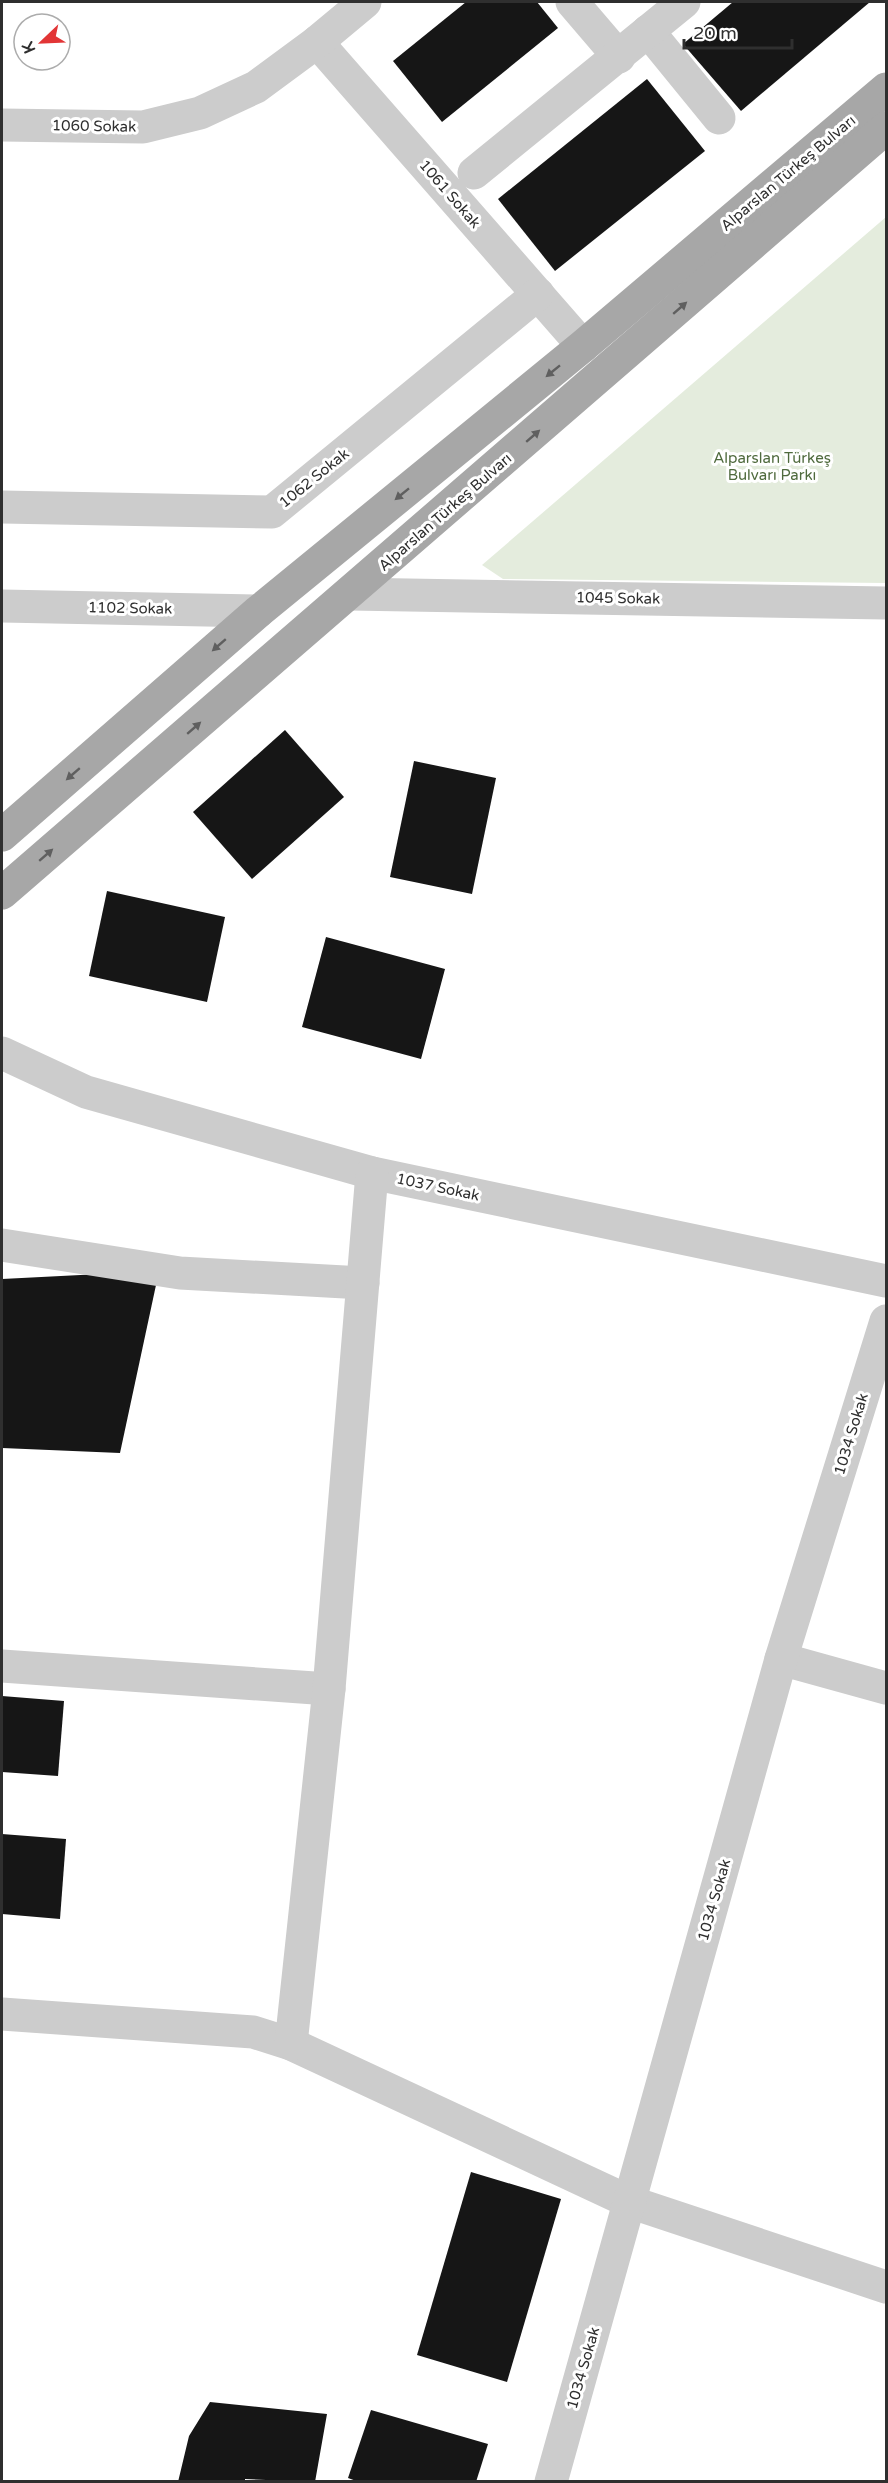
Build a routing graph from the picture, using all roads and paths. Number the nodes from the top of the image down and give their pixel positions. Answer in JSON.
{"nodes":[{"id":1,"x":365,"y":2,"type":"edge"},
{"id":2,"x":572,"y":2,"type":"edge"},
{"id":3,"x":684,"y":2,"type":"edge"},
{"id":4,"x":648,"y":31,"type":"junction"},
{"id":5,"x":317,"y":42,"type":"junction"},
{"id":6,"x":619,"y":57,"type":"junction"},
{"id":7,"x":886,"y":89,"type":"edge"},
{"id":8,"x":719,"y":118,"type":"dead end"},
{"id":9,"x":2,"y":124,"type":"edge"},
{"id":10,"x":886,"y":128,"type":"edge"},
{"id":11,"x":474,"y":174,"type":"dead end"},
{"id":12,"x":538,"y":294,"type":"junction"},
{"id":13,"x":583,"y":346,"type":"junction"},
{"id":14,"x":2,"y":507,"type":"edge"},
{"id":15,"x":350,"y":594,"type":"junction"},
{"id":16,"x":886,"y":603,"type":"edge"},
{"id":17,"x":2,"y":606,"type":"edge"},
{"id":18,"x":259,"y":611,"type":"junction"},
{"id":19,"x":2,"y":836,"type":"edge"},
{"id":20,"x":2,"y":893,"type":"edge"},
{"id":21,"x":7,"y":1050,"type":"edge"},
{"id":22,"x":372,"y":1173,"type":"junction"},
{"id":23,"x":2,"y":1245,"type":"edge"},
{"id":24,"x":886,"y":1281,"type":"edge"},
{"id":25,"x":363,"y":1283,"type":"junction"},
{"id":26,"x":886,"y":1321,"type":"edge"},
{"id":27,"x":781,"y":1659,"type":"junction"},
{"id":28,"x":2,"y":1666,"type":"edge"},
{"id":29,"x":886,"y":1688,"type":"edge"},
{"id":30,"x":329,"y":1689,"type":"junction"},
{"id":31,"x":2,"y":2014,"type":"edge"},
{"id":32,"x":291,"y":2044,"type":"junction"},
{"id":33,"x":630,"y":2202,"type":"junction"},
{"id":34,"x":886,"y":2287,"type":"edge"},
{"id":35,"x":551,"y":2481,"type":"edge"}],
"edges":[{"from":1,"to":5,"type":"street","name":"1060 Sokak"},
{"from":2,"to":6,"type":"street"},
{"from":3,"to":4,"type":"street"},
{"from":4,"to":6,"type":"street"},
{"from":4,"to":8,"type":"street"},
{"from":5,"to":9,"type":"street","name":"1060 Sokak"},
{"from":5,"to":12,"type":"street","name":"1061 Sokak"},
{"from":6,"to":11,"type":"street"},
{"from":7,"to":13,"type":"main road","name":"Alparslan Türkeş Bulvarı"},
{"from":15,"to":10,"type":"main road","name":"Alparslan Türkeş Bulvarı","one_way":true},
{"from":12,"to":13,"type":"street","name":"1061 Sokak"},
{"from":12,"to":14,"type":"street","name":"1062 Sokak"},
{"from":13,"to":18,"type":"main road","name":"Alparslan Türkeş Bulvarı","one_way":true},
{"from":15,"to":16,"type":"street","name":"1045 Sokak"},
{"from":20,"to":15,"type":"main road","name":"Alparslan Türkeş Bulvarı","one_way":true},
{"from":17,"to":18,"type":"street","name":"1102 Sokak"},
{"from":18,"to":19,"type":"main road","name":"Alparslan Türkeş Bulvarı","one_way":true},
{"from":21,"to":22,"type":"street","name":"1037 Sokak"},
{"from":22,"to":24,"type":"street","name":"1037 Sokak"},
{"from":22,"to":25,"type":"street"},
{"from":23,"to":25,"type":"street"},
{"from":25,"to":30,"type":"street"},
{"from":26,"to":27,"type":"street","name":"1034 Sokak"},
{"from":27,"to":29,"type":"street"},
{"from":27,"to":33,"type":"street","name":"1034 Sokak"},
{"from":28,"to":30,"type":"street"},
{"from":30,"to":32,"type":"street"},
{"from":31,"to":32,"type":"street"},
{"from":32,"to":33,"type":"street"},
{"from":33,"to":34,"type":"street"},
{"from":33,"to":35,"type":"street","name":"1034 Sokak"}]}
